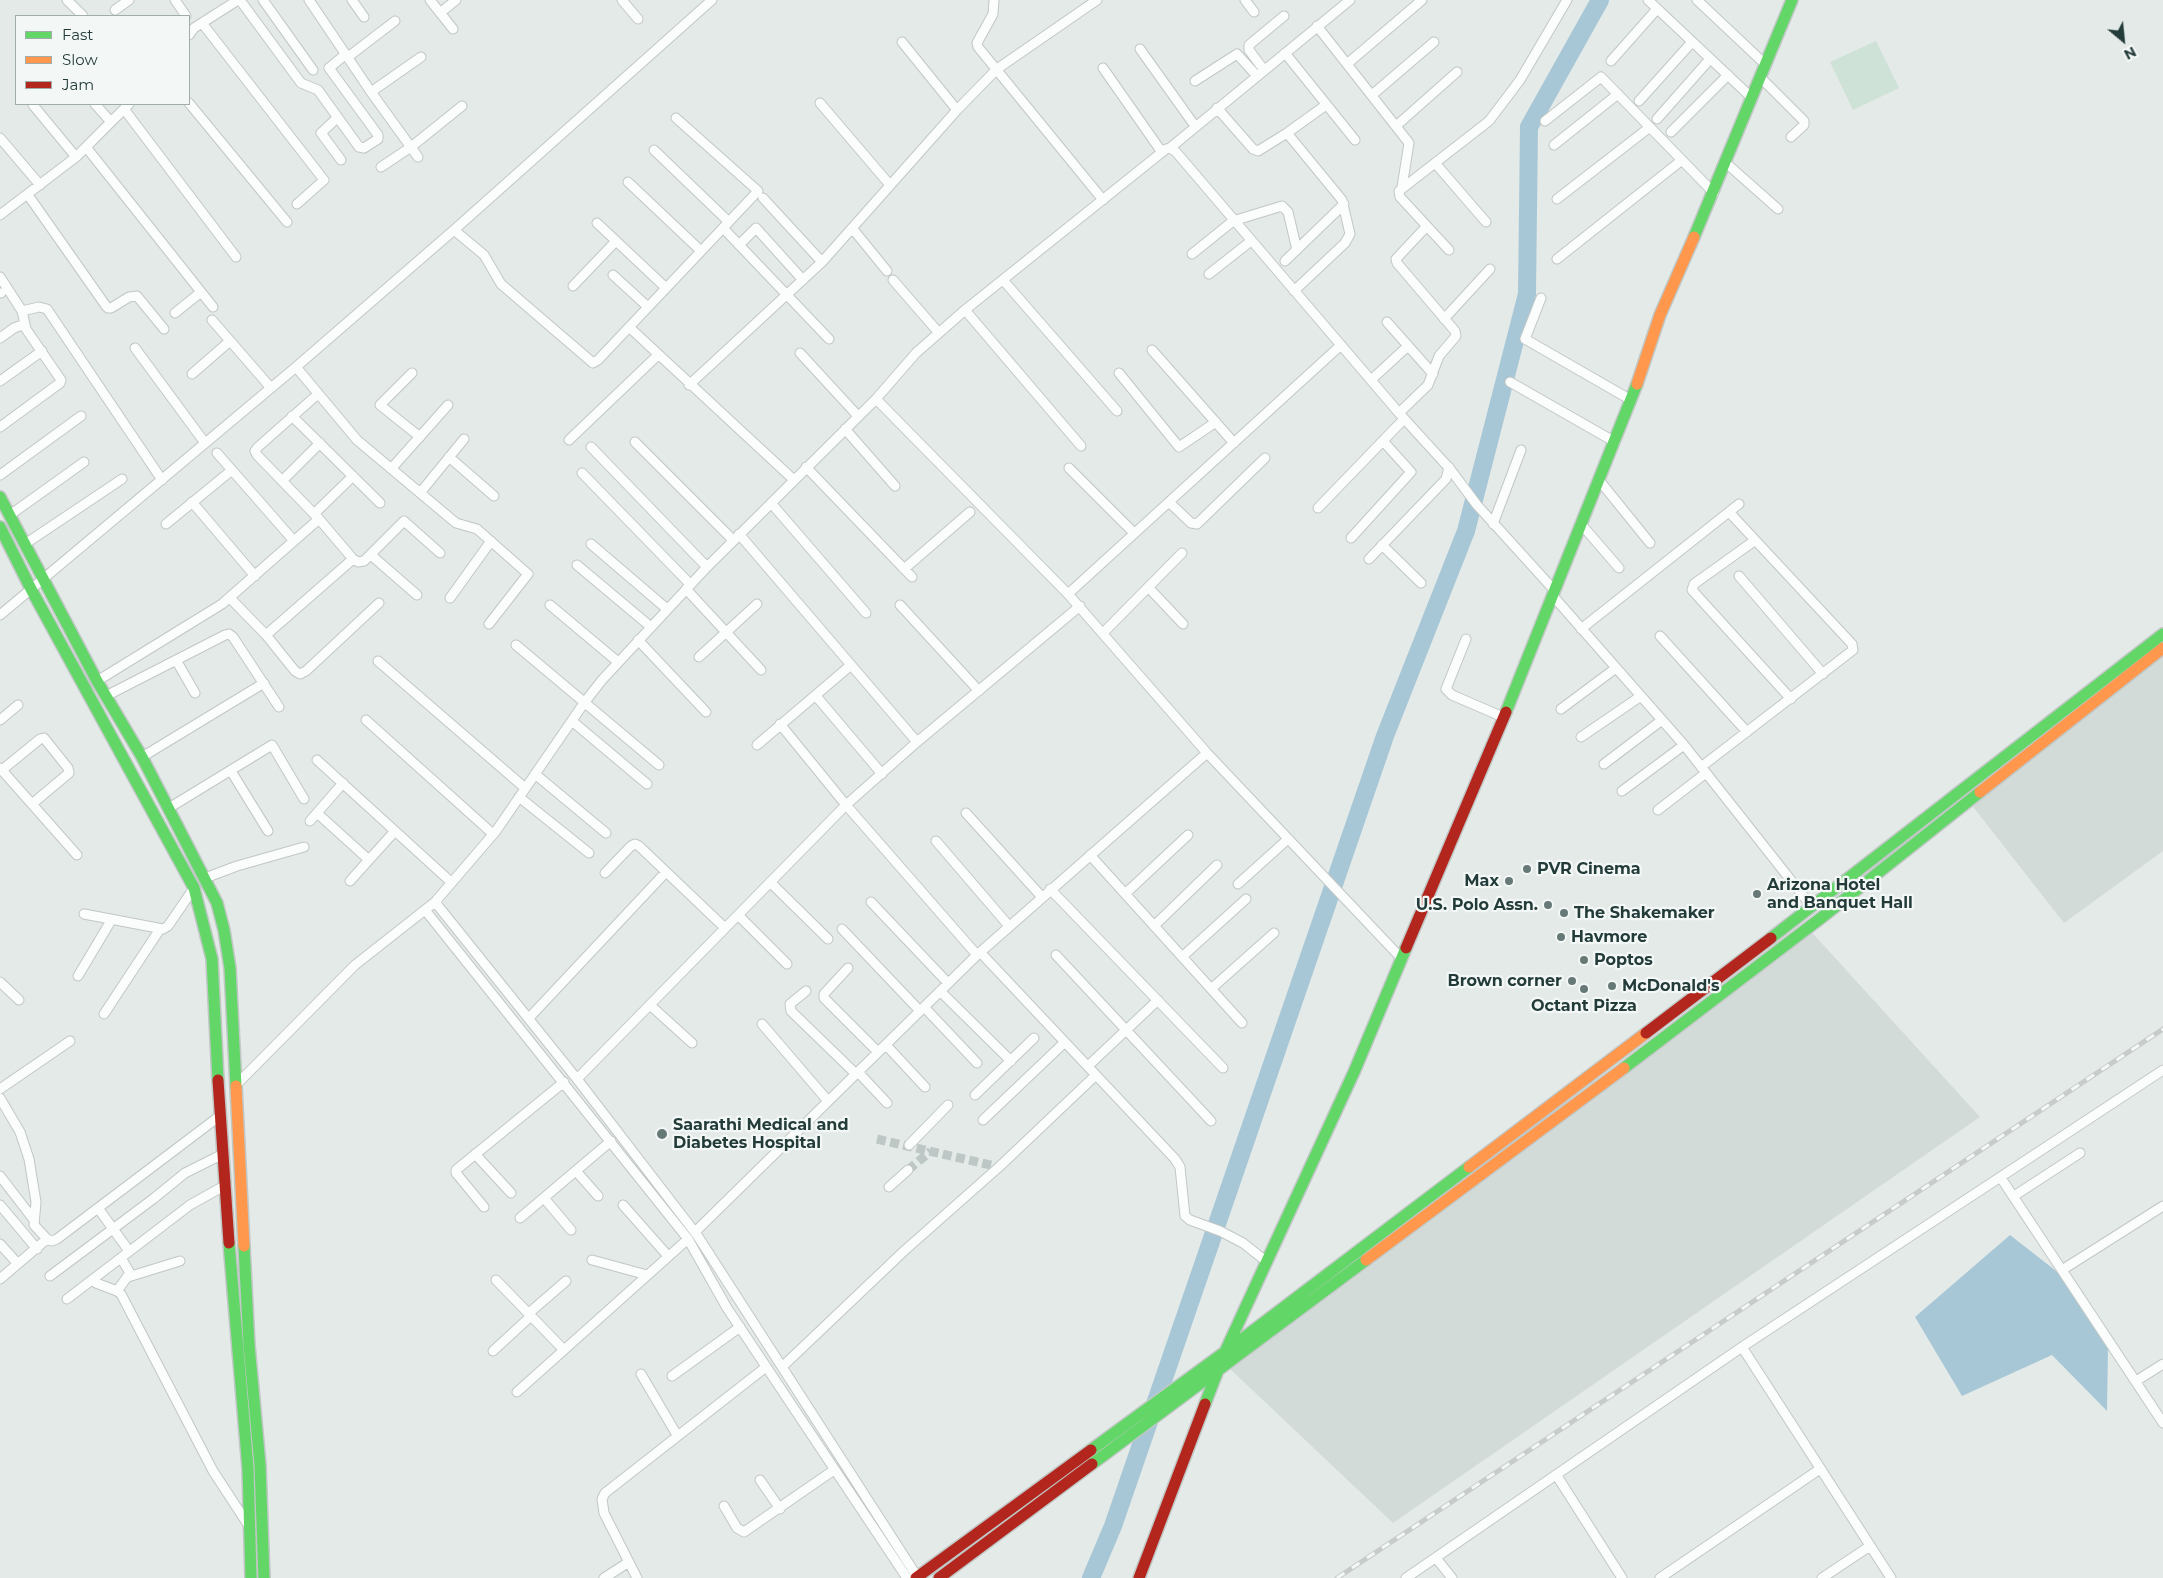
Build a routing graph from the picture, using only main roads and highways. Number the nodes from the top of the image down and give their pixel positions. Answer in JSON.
{"nodes":[{"id":1,"x":1792,"y":0,"type":"edge"},
{"id":2,"x":0,"y":497,"type":"edge"},
{"id":3,"x":0,"y":527,"type":"edge"},
{"id":4,"x":2163,"y":634,"type":"edge"},
{"id":5,"x":2163,"y":648,"type":"edge"},
{"id":6,"x":1665,"y":1017,"type":"junction"},
{"id":7,"x":1675,"y":1030,"type":"junction"},
{"id":8,"x":1225,"y":1352,"type":"junction"},
{"id":9,"x":1219,"y":1369,"type":"junction"},
{"id":10,"x":263,"y":1558,"type":"junction"},
{"id":11,"x":250,"y":1562,"type":"junction"},
{"id":12,"x":246,"y":1578,"type":"edge"},
{"id":13,"x":251,"y":1578,"type":"edge"},
{"id":14,"x":264,"y":1578,"type":"edge"},
{"id":15,"x":270,"y":1578,"type":"edge"},
{"id":16,"x":915,"y":1578,"type":"edge"},
{"id":17,"x":939,"y":1578,"type":"edge"},
{"id":18,"x":1139,"y":1578,"type":"edge"}],
"edges":[{"from":1,"to":8,"type":"main road"},
{"from":2,"to":10,"type":"main road"},
{"from":3,"to":11,"type":"main road"},
{"from":4,"to":6,"type":"main road"},
{"from":5,"to":7,"type":"main road"},
{"from":6,"to":7,"type":"main road"},
{"from":6,"to":8,"type":"main road"},
{"from":7,"to":9,"type":"main road"},
{"from":8,"to":9,"type":"main road"},
{"from":8,"to":16,"type":"main road"},
{"from":9,"to":17,"type":"main road"},
{"from":9,"to":18,"type":"main road"},
{"from":10,"to":14,"type":"main road"},
{"from":10,"to":15,"type":"main road"},
{"from":11,"to":12,"type":"main road"},
{"from":11,"to":13,"type":"main road"}]}
